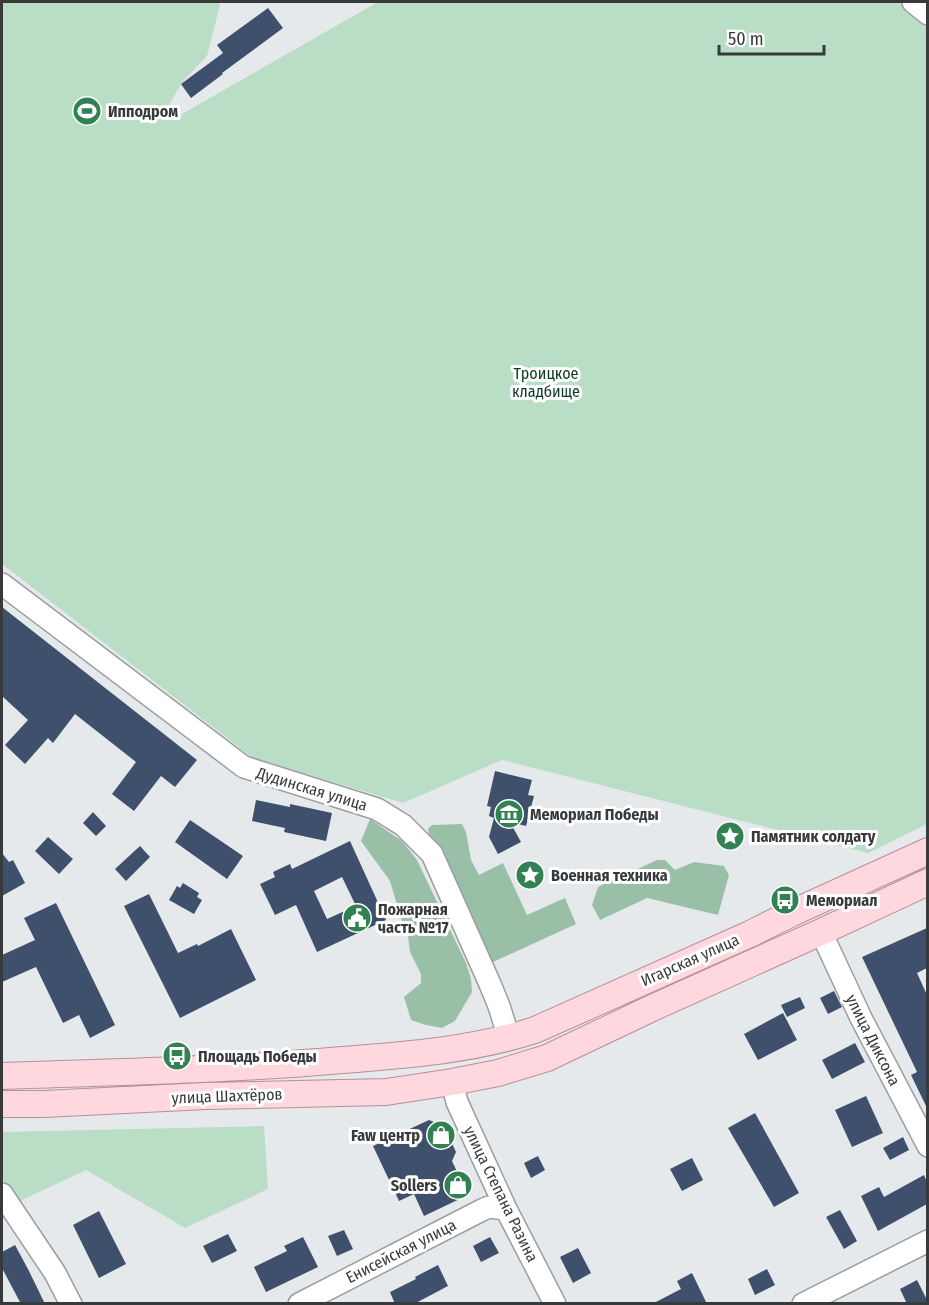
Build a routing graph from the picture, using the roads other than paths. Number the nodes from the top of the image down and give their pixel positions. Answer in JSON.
{"nodes":[{"id":1,"x":913,"y":2,"type":"edge"},
{"id":2,"x":927,"y":14,"type":"edge"},
{"id":3,"x":2,"y":584,"type":"edge"},
{"id":4,"x":927,"y":851,"type":"edge"},
{"id":5,"x":927,"y":882,"type":"edge"},
{"id":6,"x":821,"y":932,"type":"junction"},
{"id":7,"x":509,"y":1038,"type":"junction"},
{"id":8,"x":446,"y":1050,"type":"joint"},
{"id":9,"x":2,"y":1076,"type":"edge"},
{"id":10,"x":452,"y":1082,"type":"junction"},
{"id":11,"x":2,"y":1104,"type":"edge"},
{"id":12,"x":927,"y":1146,"type":"edge"},
{"id":13,"x":2,"y":1194,"type":"edge"},
{"id":14,"x":506,"y":1209,"type":"junction"},
{"id":15,"x":10,"y":1222,"type":"edge"},
{"id":16,"x":927,"y":1241,"type":"edge"},
{"id":17,"x":71,"y":1304,"type":"edge"},
{"id":18,"x":299,"y":1304,"type":"edge"},
{"id":19,"x":555,"y":1304,"type":"edge"},
{"id":20,"x":803,"y":1304,"type":"edge"}],
"edges":[{"from":1,"to":2,"type":"street"},
{"from":3,"to":7,"type":"street","name":"Дудинская улица"},
{"from":4,"to":7,"type":"main road","name":"Игарская улица"},
{"from":5,"to":6,"type":"main road","name":"Игарская улица"},
{"from":6,"to":10,"type":"main road","name":"Игарская улица"},
{"from":6,"to":12,"type":"street","name":"улица Диксона"},
{"from":7,"to":8,"type":"main road","name":"Игарская улица"},
{"from":8,"to":9,"type":"main road","name":"улица Шахтёров"},
{"from":10,"to":11,"type":"main road","name":"улица Шахтёров"},
{"from":10,"to":14,"type":"street","name":"улица Степана Разина"},
{"from":13,"to":15,"type":"street"},
{"from":14,"to":18,"type":"street","name":"Енисейская улица"},
{"from":14,"to":19,"type":"street","name":"улица Степана Разина"},
{"from":15,"to":17,"type":"street"},
{"from":16,"to":20,"type":"street"}]}
